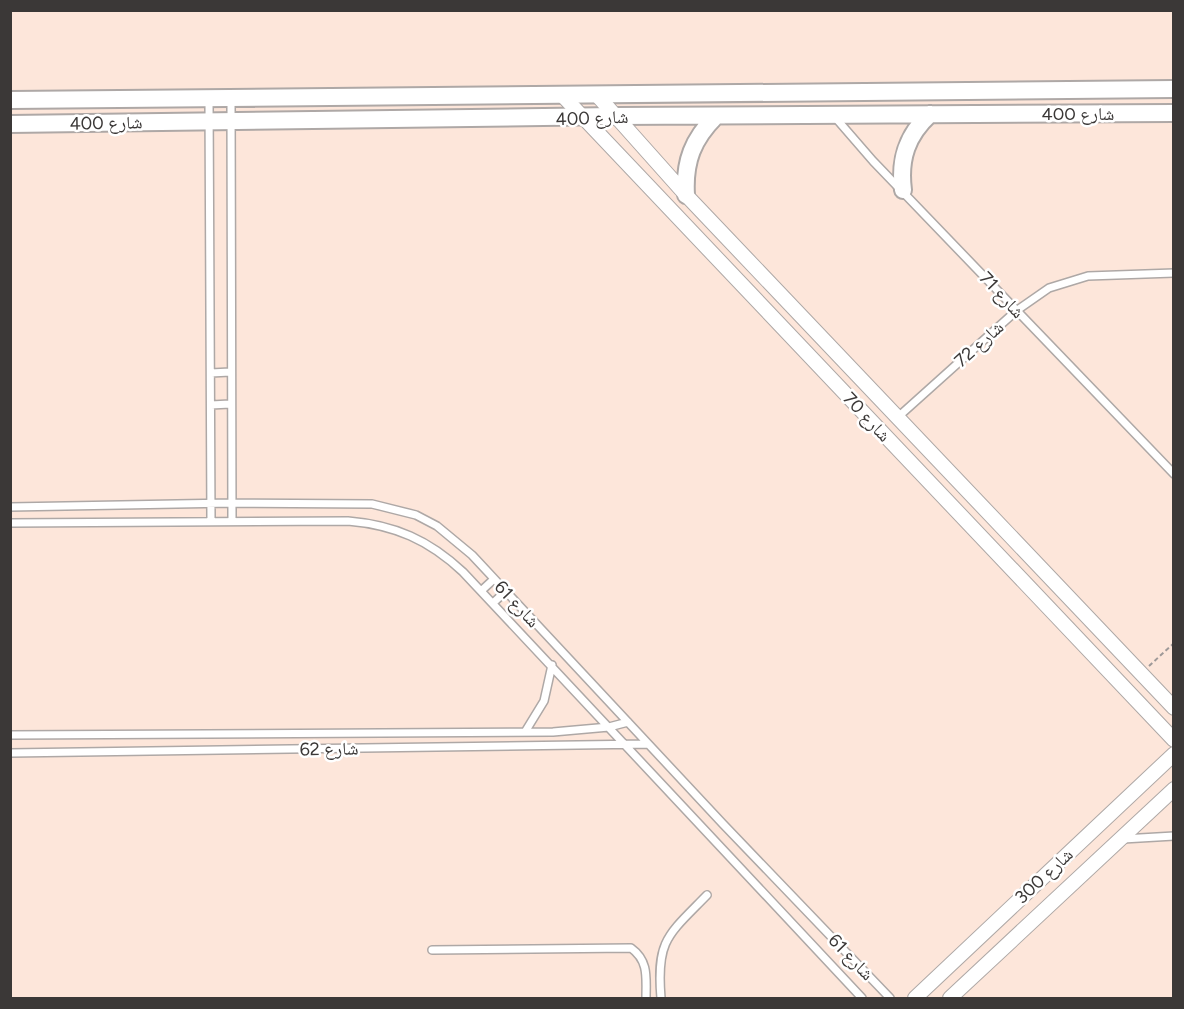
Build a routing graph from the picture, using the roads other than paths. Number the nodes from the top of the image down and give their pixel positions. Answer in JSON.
{"nodes":[{"id":1,"x":1173,"y":89,"type":"edge"},
{"id":2,"x":561,"y":94,"type":"junction"},
{"id":3,"x":596,"y":94,"type":"junction"},
{"id":4,"x":209,"y":97,"type":"junction"},
{"id":5,"x":231,"y":97,"type":"junction"},
{"id":6,"x":10,"y":100,"type":"edge"},
{"id":7,"x":1173,"y":113,"type":"edge"},
{"id":8,"x":832,"y":114,"type":"junction"},
{"id":9,"x":930,"y":114,"type":"junction"},
{"id":10,"x":615,"y":116,"type":"junction"},
{"id":11,"x":716,"y":116,"type":"junction"},
{"id":12,"x":584,"y":119,"type":"junction"},
{"id":13,"x":209,"y":122,"type":"junction"},
{"id":14,"x":231,"y":122,"type":"junction"},
{"id":15,"x":10,"y":124,"type":"edge"},
{"id":16,"x":903,"y":190,"type":"junction"},
{"id":17,"x":686,"y":195,"type":"junction"},
{"id":18,"x":1173,"y":273,"type":"edge"},
{"id":19,"x":1016,"y":311,"type":"junction"},
{"id":20,"x":230,"y":372,"type":"junction"},
{"id":21,"x":210,"y":373,"type":"junction"},
{"id":22,"x":230,"y":404,"type":"junction"},
{"id":23,"x":211,"y":405,"type":"junction"},
{"id":24,"x":898,"y":417,"type":"junction"},
{"id":25,"x":1173,"y":474,"type":"edge"},
{"id":26,"x":231,"y":503,"type":"junction"},
{"id":27,"x":211,"y":504,"type":"junction"},
{"id":28,"x":10,"y":507,"type":"edge"},
{"id":29,"x":211,"y":521,"type":"junction"},
{"id":30,"x":232,"y":521,"type":"junction"},
{"id":31,"x":10,"y":523,"type":"edge"},
{"id":32,"x":494,"y":579,"type":"junction"},
{"id":33,"x":481,"y":591,"type":"junction"},
{"id":34,"x":506,"y":591,"type":"junction"},
{"id":35,"x":493,"y":603,"type":"junction"},
{"id":36,"x":552,"y":665,"type":"junction"},
{"id":37,"x":1173,"y":708,"type":"edge"},
{"id":38,"x":627,"y":722,"type":"junction"},
{"id":39,"x":609,"y":727,"type":"junction"},
{"id":40,"x":525,"y":732,"type":"junction"},
{"id":41,"x":10,"y":735,"type":"edge"},
{"id":42,"x":1173,"y":740,"type":"edge"},
{"id":43,"x":648,"y":744,"type":"junction"},
{"id":44,"x":627,"y":745,"type":"junction"},
{"id":45,"x":10,"y":753,"type":"edge"},
{"id":46,"x":1173,"y":754,"type":"edge"},
{"id":47,"x":1173,"y":789,"type":"edge"},
{"id":48,"x":1173,"y":836,"type":"edge"},
{"id":49,"x":1120,"y":839,"type":"junction"},
{"id":50,"x":1029,"y":891,"type":"junction"},
{"id":51,"x":707,"y":896,"type":"dead end"},
{"id":52,"x":1045,"y":910,"type":"junction"},
{"id":53,"x":432,"y":950,"type":"dead end"},
{"id":54,"x":646,"y":999,"type":"edge"},
{"id":55,"x":660,"y":999,"type":"edge"},
{"id":56,"x":862,"y":999,"type":"edge"},
{"id":57,"x":890,"y":999,"type":"edge"},
{"id":58,"x":915,"y":999,"type":"edge"},
{"id":59,"x":950,"y":999,"type":"edge"}],
"edges":[{"from":1,"to":3,"type":"street","name":"شارع 400"},
{"from":2,"to":3,"type":"street","name":"شارع 400"},
{"from":2,"to":5,"type":"street","name":"شارع 400"},
{"from":2,"to":12,"type":"street","name":"شارع 70"},
{"from":3,"to":10,"type":"street","name":"شارع 70"},
{"from":4,"to":5,"type":"street","name":"شارع 400"},
{"from":4,"to":6,"type":"street","name":"شارع 400"},
{"from":4,"to":13,"type":"lane"},
{"from":5,"to":14,"type":"lane"},
{"from":7,"to":9,"type":"street","name":"شارع 400"},
{"from":8,"to":9,"type":"street","name":"شارع 400"},
{"from":8,"to":11,"type":"street","name":"شارع 400"},
{"from":8,"to":16,"type":"lane","name":"شارع 71"},
{"from":9,"to":16,"type":"street"},
{"from":10,"to":11,"type":"street","name":"شارع 400"},
{"from":10,"to":12,"type":"street","name":"شارع 400"},
{"from":10,"to":17,"type":"street","name":"شارع 70"},
{"from":11,"to":17,"type":"street"},
{"from":12,"to":14,"type":"street","name":"شارع 400"},
{"from":12,"to":42,"type":"street","name":"شارع 70"},
{"from":13,"to":14,"type":"street","name":"شارع 400"},
{"from":13,"to":15,"type":"street","name":"شارع 400"},
{"from":13,"to":21,"type":"lane"},
{"from":14,"to":20,"type":"lane"},
{"from":16,"to":19,"type":"lane","name":"شارع 71"},
{"from":17,"to":24,"type":"street","name":"شارع 70"},
{"from":18,"to":19,"type":"lane","name":"شارع 72"},
{"from":19,"to":24,"type":"lane","name":"شارع 72"},
{"from":19,"to":25,"type":"lane","name":"شارع 71"},
{"from":20,"to":21,"type":"lane"},
{"from":20,"to":22,"type":"lane"},
{"from":21,"to":23,"type":"lane"},
{"from":22,"to":23,"type":"lane"},
{"from":22,"to":26,"type":"lane"},
{"from":23,"to":27,"type":"lane"},
{"from":24,"to":37,"type":"street","name":"شارع 70"},
{"from":26,"to":27,"type":"lane","name":"شارع 61"},
{"from":26,"to":30,"type":"lane"},
{"from":26,"to":32,"type":"lane","name":"شارع 61"},
{"from":27,"to":28,"type":"lane","name":"شارع 61"},
{"from":27,"to":29,"type":"lane"},
{"from":29,"to":30,"type":"lane","name":"شارع 61"},
{"from":29,"to":31,"type":"lane","name":"شارع 61"},
{"from":30,"to":33,"type":"lane","name":"شارع 61"},
{"from":32,"to":33,"type":"lane"},
{"from":32,"to":34,"type":"lane","name":"شارع 61"},
{"from":33,"to":35,"type":"lane","name":"شارع 61"},
{"from":34,"to":35,"type":"lane"},
{"from":34,"to":38,"type":"lane","name":"شارع 61"},
{"from":35,"to":36,"type":"lane","name":"شارع 61"},
{"from":36,"to":39,"type":"lane","name":"شارع 61"},
{"from":36,"to":40,"type":"lane"},
{"from":38,"to":39,"type":"lane","name":"شارع 62"},
{"from":38,"to":43,"type":"lane","name":"شارع 61"},
{"from":39,"to":40,"type":"lane","name":"شارع 62"},
{"from":39,"to":44,"type":"lane","name":"شارع 61"},
{"from":40,"to":41,"type":"lane","name":"شارع 62"},
{"from":43,"to":44,"type":"lane","name":"شارع 62"},
{"from":43,"to":57,"type":"lane","name":"شارع 61"},
{"from":44,"to":45,"type":"lane","name":"شارع 62"},
{"from":44,"to":56,"type":"lane","name":"شارع 61"},
{"from":46,"to":50,"type":"street","name":"شارع 300"},
{"from":47,"to":49,"type":"street","name":"شارع 300"},
{"from":48,"to":49,"type":"lane"},
{"from":49,"to":52,"type":"street","name":"شارع 300"},
{"from":50,"to":52,"type":"street"},
{"from":50,"to":58,"type":"street","name":"شارع 300"},
{"from":51,"to":55,"type":"lane"},
{"from":52,"to":59,"type":"street","name":"شارع 300"},
{"from":53,"to":54,"type":"lane"}]}
